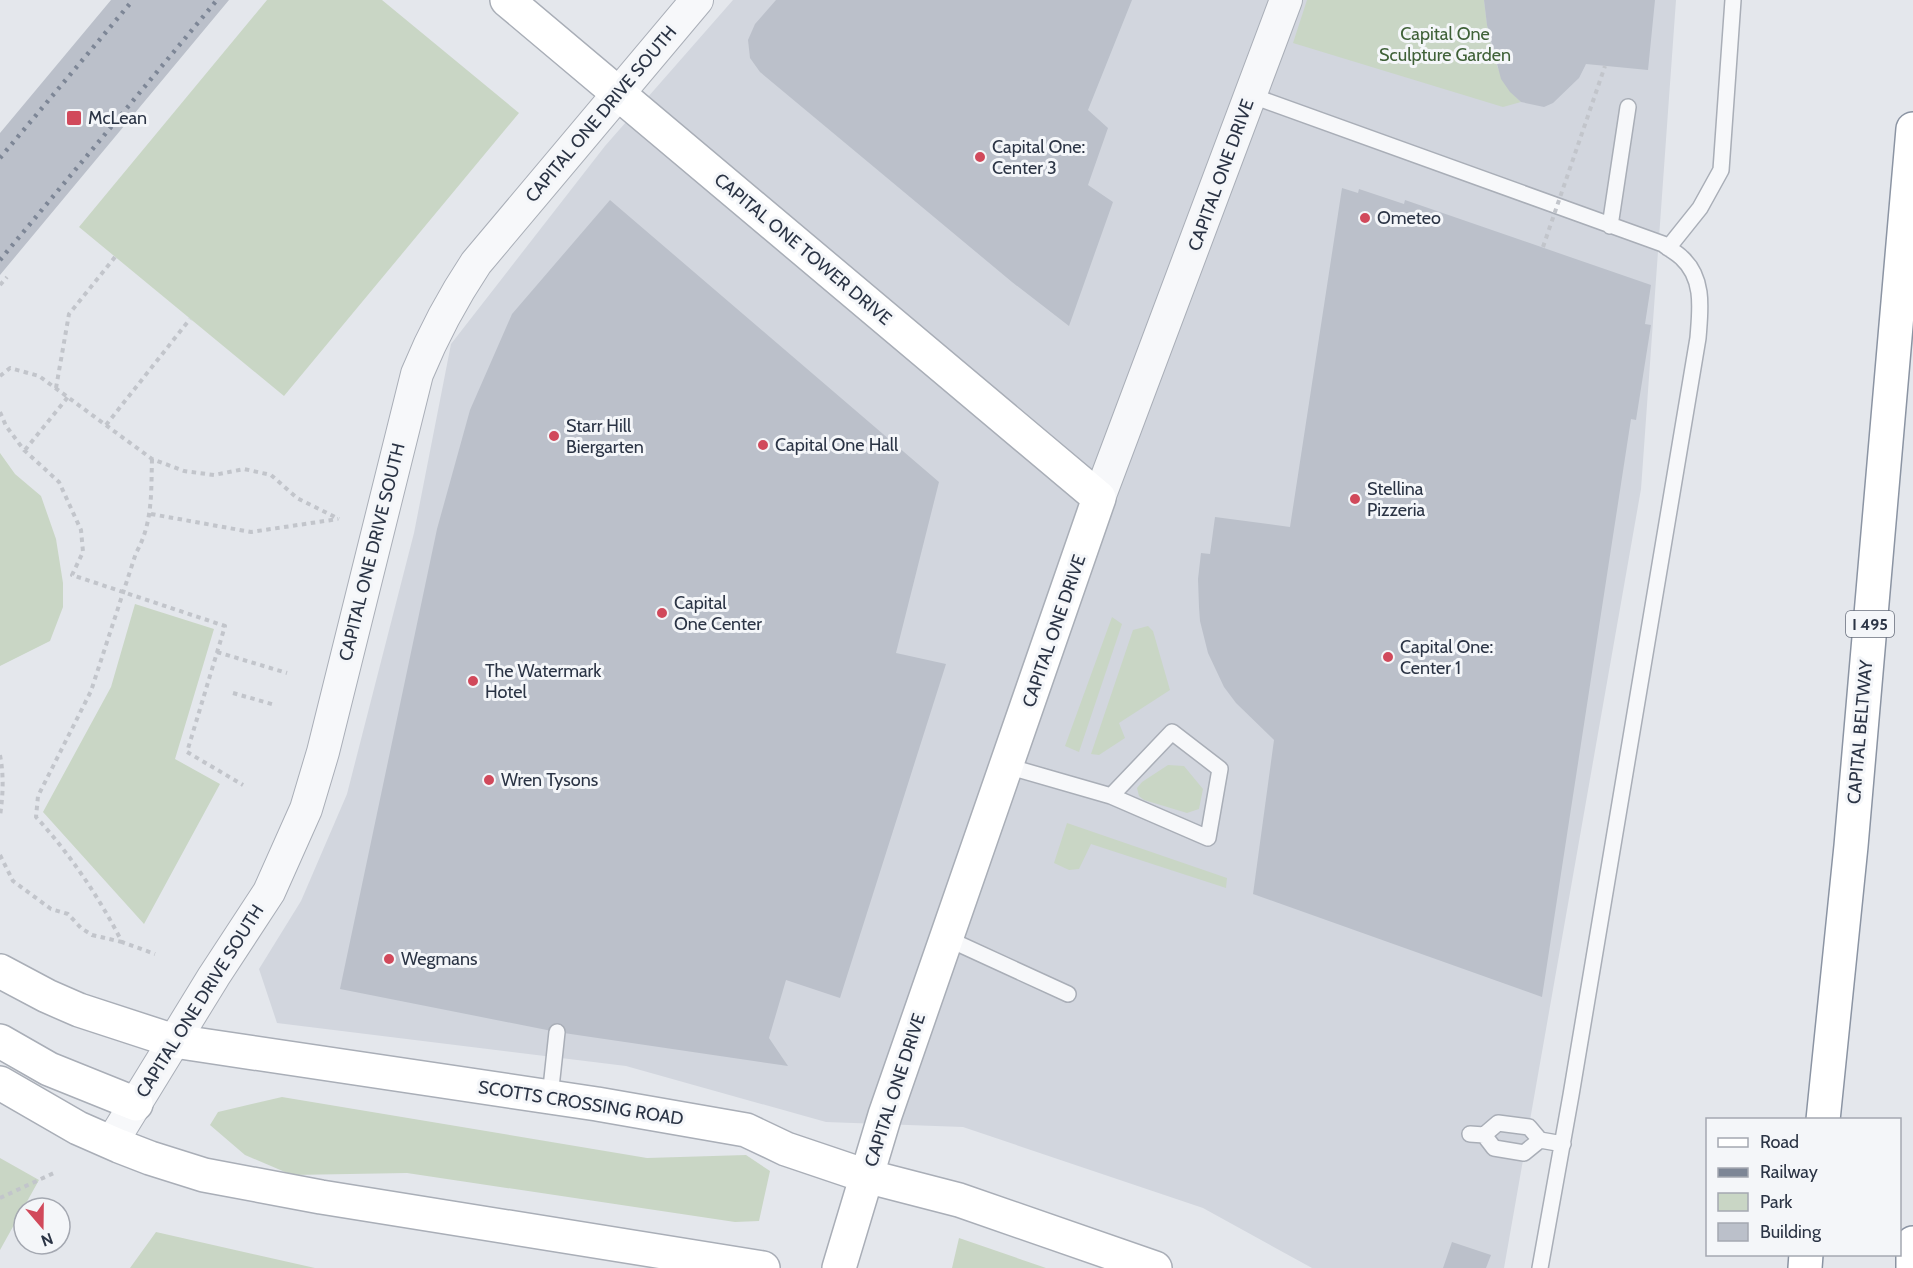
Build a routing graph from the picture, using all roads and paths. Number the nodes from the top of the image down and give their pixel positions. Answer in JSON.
{"nodes":[{"id":1,"x":507,"y":0,"type":"edge"},
{"id":2,"x":697,"y":0,"type":"edge"},
{"id":3,"x":1286,"y":0,"type":"edge"},
{"id":4,"x":1732,"y":0,"type":"edge"},
{"id":5,"x":1605,"y":66,"type":"dead end"},
{"id":6,"x":619,"y":94,"type":"junction"},
{"id":7,"x":1250,"y":95,"type":"junction"},
{"id":8,"x":1628,"y":107,"type":"dead end"},
{"id":9,"x":1913,"y":129,"type":"edge"},
{"id":10,"x":1610,"y":226,"type":"junction"},
{"id":11,"x":1543,"y":247,"type":"dead end"},
{"id":12,"x":1668,"y":248,"type":"junction"},
{"id":13,"x":115,"y":257,"type":"dead end"},
{"id":14,"x":7,"y":277,"type":"dead end"},
{"id":15,"x":0,"y":285,"type":"edge"},
{"id":16,"x":190,"y":319,"type":"dead end"},
{"id":17,"x":0,"y":376,"type":"edge"},
{"id":18,"x":56,"y":388,"type":"junction"},
{"id":19,"x":68,"y":397,"type":"junction"},
{"id":20,"x":0,"y":412,"type":"edge"},
{"id":21,"x":106,"y":425,"type":"junction"},
{"id":22,"x":24,"y":450,"type":"junction"},
{"id":23,"x":152,"y":459,"type":"junction"},
{"id":24,"x":1099,"y":498,"type":"junction"},
{"id":25,"x":151,"y":514,"type":"junction"},
{"id":26,"x":123,"y":591,"type":"junction"},
{"id":27,"x":217,"y":652,"type":"junction"},
{"id":28,"x":287,"y":673,"type":"dead end"},
{"id":29,"x":233,"y":693,"type":"dead end"},
{"id":30,"x":275,"y":705,"type":"dead end"},
{"id":31,"x":0,"y":755,"type":"edge"},
{"id":32,"x":1007,"y":766,"type":"junction"},
{"id":33,"x":243,"y":784,"type":"dead end"},
{"id":34,"x":1111,"y":796,"type":"junction"},
{"id":35,"x":0,"y":816,"type":"edge"},
{"id":36,"x":0,"y":855,"type":"edge"},
{"id":37,"x":946,"y":938,"type":"junction"},
{"id":38,"x":122,"y":942,"type":"junction"},
{"id":39,"x":155,"y":954,"type":"dead end"},
{"id":40,"x":0,"y":971,"type":"edge"},
{"id":41,"x":1068,"y":994,"type":"dead end"},
{"id":42,"x":557,"y":1032,"type":"dead end"},
{"id":43,"x":0,"y":1041,"type":"edge"},
{"id":44,"x":174,"y":1041,"type":"junction"},
{"id":45,"x":0,"y":1083,"type":"edge"},
{"id":46,"x":550,"y":1097,"type":"junction"},
{"id":47,"x":136,"y":1104,"type":"junction"},
{"id":48,"x":1823,"y":1118,"type":"edge"},
{"id":49,"x":1540,"y":1140,"type":"junction"},
{"id":50,"x":112,"y":1142,"type":"junction"},
{"id":51,"x":1563,"y":1144,"type":"junction"},
{"id":52,"x":56,"y":1172,"type":"dead end"},
{"id":53,"x":866,"y":1176,"type":"junction"},
{"id":54,"x":0,"y":1198,"type":"edge"},
{"id":55,"x":1913,"y":1243,"type":"edge"},
{"id":56,"x":763,"y":1268,"type":"edge"},
{"id":57,"x":838,"y":1268,"type":"edge"},
{"id":58,"x":1155,"y":1268,"type":"edge"},
{"id":59,"x":1540,"y":1268,"type":"edge"},
{"id":60,"x":1913,"y":1268,"type":"edge"}],
"edges":[{"from":1,"to":6,"type":"main road","name":"CAPITAL ONE TOWER DRIVE"},
{"from":2,"to":6,"type":"street","name":"CAPITAL ONE DRIVE SOUTH"},
{"from":3,"to":7,"type":"street","name":"CAPITAL ONE DRIVE"},
{"from":4,"to":12,"type":"lane"},
{"from":5,"to":11,"type":"path","bridge":true},
{"from":6,"to":24,"type":"main road","name":"CAPITAL ONE TOWER DRIVE"},
{"from":6,"to":44,"type":"street","name":"CAPITAL ONE DRIVE SOUTH"},
{"from":7,"to":10,"type":"lane"},
{"from":7,"to":24,"type":"street","name":"CAPITAL ONE DRIVE"},
{"from":8,"to":10,"type":"lane"},
{"from":9,"to":48,"type":"main road","name":"CAPITAL BELTWAY","number":"I 495"},
{"from":10,"to":12,"type":"lane"},
{"from":12,"to":51,"type":"lane"},
{"from":13,"to":18,"type":"path"},
{"from":14,"to":15,"type":"path"},
{"from":16,"to":21,"type":"path"},
{"from":17,"to":18,"type":"path"},
{"from":18,"to":19,"type":"path"},
{"from":19,"to":21,"type":"path"},
{"from":19,"to":22,"type":"path"},
{"from":20,"to":22,"type":"path"},
{"from":21,"to":23,"type":"path"},
{"from":22,"to":26,"type":"path"},
{"from":23,"to":25,"type":"path"},
{"from":23,"to":25,"type":"path"},
{"from":24,"to":32,"type":"main road","name":"CAPITAL ONE DRIVE"},
{"from":25,"to":26,"type":"path"},
{"from":26,"to":27,"type":"path"},
{"from":26,"to":38,"type":"path"},
{"from":27,"to":28,"type":"path"},
{"from":27,"to":33,"type":"path"},
{"from":29,"to":30,"type":"path"},
{"from":31,"to":35,"type":"path"},
{"from":32,"to":34,"type":"lane"},
{"from":32,"to":37,"type":"main road","name":"CAPITAL ONE DRIVE"},
{"from":34,"to":34,"type":"lane"},
{"from":36,"to":38,"type":"path"},
{"from":37,"to":41,"type":"lane"},
{"from":37,"to":53,"type":"main road","name":"CAPITAL ONE DRIVE"},
{"from":38,"to":39,"type":"path"},
{"from":40,"to":44,"type":"main road","name":"SCOTTS CROSSING ROAD"},
{"from":42,"to":46,"type":"lane"},
{"from":43,"to":47,"type":"main road"},
{"from":44,"to":46,"type":"main road","name":"SCOTTS CROSSING ROAD"},
{"from":44,"to":47,"type":"street","name":"CAPITAL ONE DRIVE SOUTH"},
{"from":45,"to":50,"type":"main road"},
{"from":46,"to":53,"type":"main road","name":"SCOTTS CROSSING ROAD"},
{"from":47,"to":50,"type":"street","name":"CAPITAL ONE DRIVE SOUTH"},
{"from":49,"to":49,"type":"lane"},
{"from":49,"to":51,"type":"lane"},
{"from":50,"to":56,"type":"main road"},
{"from":51,"to":59,"type":"lane"},
{"from":52,"to":54,"type":"path"},
{"from":53,"to":57,"type":"main road","name":"CAPITAL ONE DRIVE"},
{"from":53,"to":58,"type":"main road","name":"SCOTTS CROSSING ROAD"},
{"from":55,"to":60,"type":"main road"}]}
